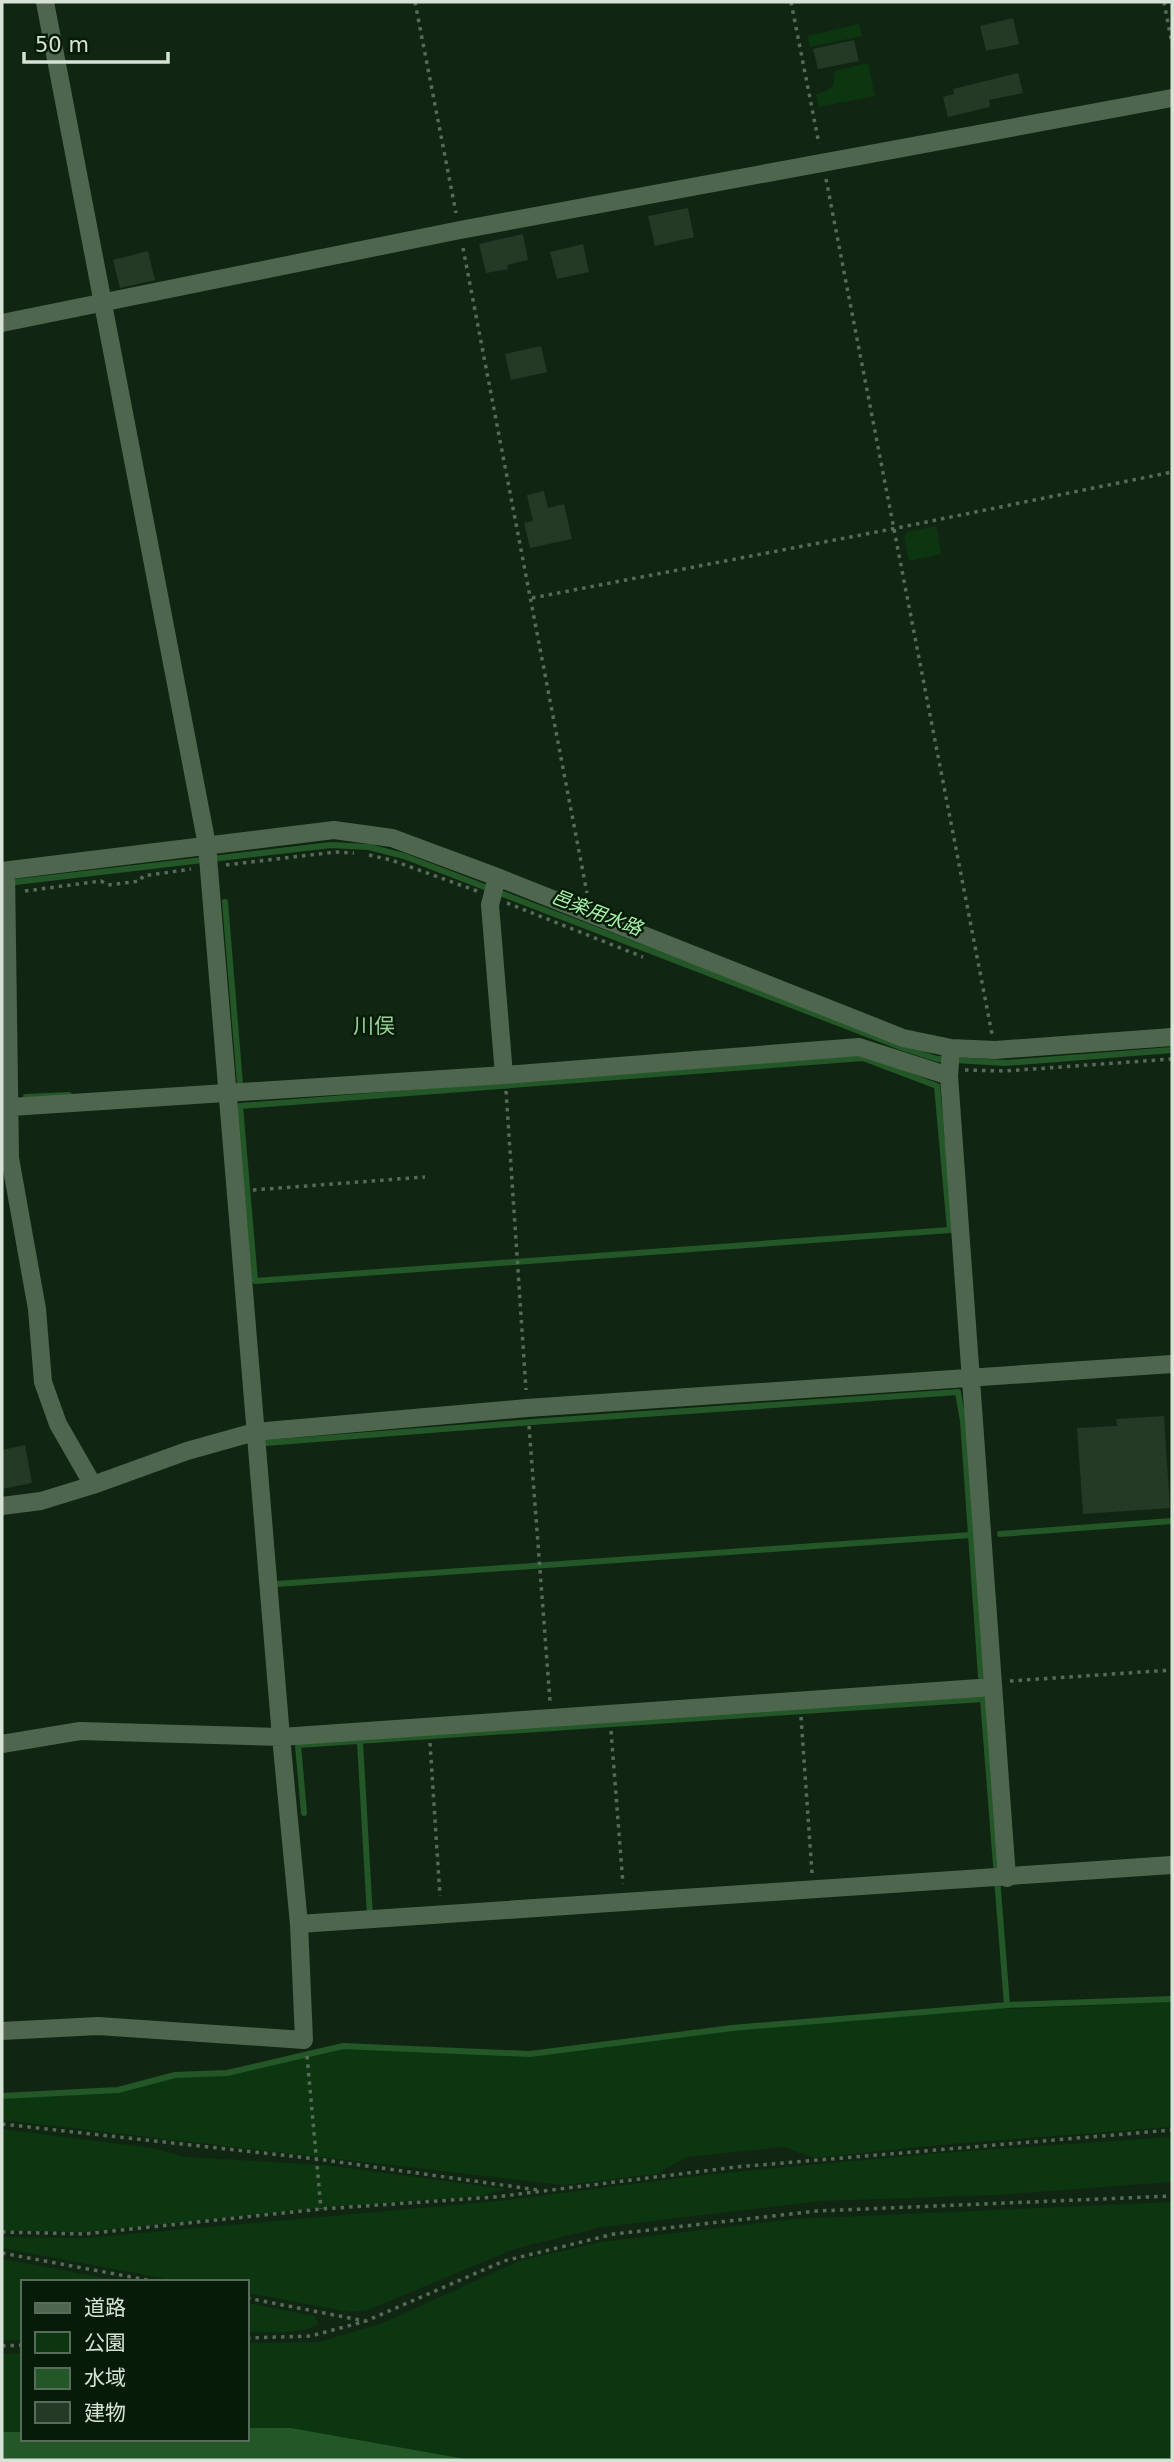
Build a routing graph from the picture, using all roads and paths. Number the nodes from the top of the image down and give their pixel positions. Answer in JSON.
{"nodes":[{"id":1,"x":45,"y":2,"type":"edge"},
{"id":2,"x":415,"y":2,"type":"edge"},
{"id":3,"x":791,"y":2,"type":"edge"},
{"id":4,"x":1164,"y":2,"type":"edge"},
{"id":5,"x":1172,"y":44,"type":"edge"},
{"id":6,"x":1172,"y":98,"type":"edge"},
{"id":7,"x":822,"y":163,"type":"junction"},
{"id":8,"x":460,"y":230,"type":"junction"},
{"id":9,"x":104,"y":304,"type":"junction"},
{"id":10,"x":2,"y":323,"type":"edge"},
{"id":11,"x":1172,"y":472,"type":"edge"},
{"id":12,"x":892,"y":529,"type":"junction"},
{"id":13,"x":532,"y":598,"type":"junction"},
{"id":14,"x":207,"y":845,"type":"junction"},
{"id":15,"x":209,"y":867,"type":"junction"},
{"id":16,"x":4,"y":871,"type":"edge"},
{"id":17,"x":497,"y":877,"type":"junction"},
{"id":18,"x":7,"y":893,"type":"junction"},
{"id":19,"x":492,"y":897,"type":"junction"},
{"id":20,"x":591,"y":916,"type":"junction"},
{"id":21,"x":648,"y":958,"type":"dead end"},
{"id":22,"x":1172,"y":1037,"type":"edge"},
{"id":23,"x":951,"y":1048,"type":"junction"},
{"id":24,"x":995,"y":1050,"type":"junction"},
{"id":25,"x":1172,"y":1059,"type":"edge"},
{"id":26,"x":949,"y":1073,"type":"junction"},
{"id":27,"x":505,"y":1075,"type":"junction"},
{"id":28,"x":227,"y":1093,"type":"junction"},
{"id":29,"x":11,"y":1107,"type":"junction"},
{"id":30,"x":425,"y":1177,"type":"dead end"},
{"id":31,"x":235,"y":1191,"type":"junction"},
{"id":32,"x":1172,"y":1364,"type":"edge"},
{"id":33,"x":971,"y":1379,"type":"junction"},
{"id":34,"x":255,"y":1432,"type":"junction"},
{"id":35,"x":93,"y":1485,"type":"junction"},
{"id":36,"x":2,"y":1506,"type":"edge"},
{"id":37,"x":1172,"y":1670,"type":"edge"},
{"id":38,"x":993,"y":1685,"type":"junction"},
{"id":39,"x":800,"y":1701,"type":"junction"},
{"id":40,"x":610,"y":1715,"type":"junction"},
{"id":41,"x":429,"y":1727,"type":"junction"},
{"id":42,"x":281,"y":1737,"type":"junction"},
{"id":43,"x":2,"y":1744,"type":"edge"},
{"id":44,"x":1172,"y":1865,"type":"edge"},
{"id":45,"x":1006,"y":1878,"type":"junction"},
{"id":46,"x":814,"y":1891,"type":"junction"},
{"id":47,"x":624,"y":1903,"type":"junction"},
{"id":48,"x":441,"y":1914,"type":"junction"},
{"id":49,"x":299,"y":1924,"type":"junction"},
{"id":50,"x":2,"y":2031,"type":"edge"},
{"id":51,"x":307,"y":2051,"type":"dead end"},
{"id":52,"x":2,"y":2124,"type":"edge"},
{"id":53,"x":1172,"y":2130,"type":"edge"},
{"id":54,"x":317,"y":2159,"type":"junction"},
{"id":55,"x":544,"y":2191,"type":"junction"},
{"id":56,"x":1172,"y":2196,"type":"edge"},
{"id":57,"x":320,"y":2209,"type":"junction"},
{"id":58,"x":2,"y":2232,"type":"edge"},
{"id":59,"x":2,"y":2253,"type":"edge"},
{"id":60,"x":147,"y":2280,"type":"edge"},
{"id":61,"x":248,"y":2298,"type":"edge"},
{"id":62,"x":366,"y":2321,"type":"junction"},
{"id":63,"x":248,"y":2338,"type":"edge"},
{"id":64,"x":21,"y":2344,"type":"edge"},
{"id":65,"x":2,"y":2346,"type":"edge"}],
"edges":[{"from":1,"to":9,"type":"street"},
{"from":2,"to":8,"type":"path"},
{"from":3,"to":7,"type":"path"},
{"from":4,"to":5,"type":"path"},
{"from":6,"to":7,"type":"street"},
{"from":7,"to":8,"type":"street"},
{"from":7,"to":12,"type":"path"},
{"from":8,"to":9,"type":"street"},
{"from":8,"to":13,"type":"path"},
{"from":9,"to":10,"type":"street"},
{"from":9,"to":14,"type":"street"},
{"from":11,"to":12,"type":"path"},
{"from":12,"to":13,"type":"path"},
{"from":12,"to":24,"type":"path"},
{"from":13,"to":20,"type":"path"},
{"from":14,"to":15,"type":"street"},
{"from":14,"to":16,"type":"street"},
{"from":14,"to":17,"type":"street"},
{"from":15,"to":18,"type":"path"},
{"from":15,"to":19,"type":"path"},
{"from":15,"to":28,"type":"street"},
{"from":16,"to":18,"type":"street"},
{"from":17,"to":19,"type":"street"},
{"from":17,"to":20,"type":"street"},
{"from":18,"to":29,"type":"street"},
{"from":19,"to":21,"type":"path"},
{"from":19,"to":27,"type":"street"},
{"from":20,"to":23,"type":"street"},
{"from":22,"to":24,"type":"street"},
{"from":23,"to":24,"type":"street"},
{"from":23,"to":26,"type":"street"},
{"from":25,"to":26,"type":"path"},
{"from":26,"to":27,"type":"street"},
{"from":26,"to":33,"type":"street"},
{"from":27,"to":28,"type":"street"},
{"from":28,"to":29,"type":"street"},
{"from":28,"to":31,"type":"street"},
{"from":29,"to":35,"type":"street"},
{"from":30,"to":31,"type":"path"},
{"from":31,"to":34,"type":"street"},
{"from":32,"to":33,"type":"street"},
{"from":33,"to":34,"type":"street"},
{"from":33,"to":38,"type":"street"},
{"from":34,"to":35,"type":"street"},
{"from":34,"to":42,"type":"street"},
{"from":35,"to":36,"type":"street"},
{"from":37,"to":38,"type":"path"},
{"from":38,"to":39,"type":"street"},
{"from":38,"to":45,"type":"street"},
{"from":39,"to":40,"type":"street"},
{"from":39,"to":46,"type":"path"},
{"from":40,"to":41,"type":"street"},
{"from":40,"to":47,"type":"path"},
{"from":41,"to":42,"type":"street"},
{"from":41,"to":48,"type":"path"},
{"from":42,"to":43,"type":"street"},
{"from":42,"to":49,"type":"street"},
{"from":44,"to":45,"type":"street"},
{"from":45,"to":46,"type":"street"},
{"from":46,"to":47,"type":"street"},
{"from":47,"to":48,"type":"street"},
{"from":48,"to":49,"type":"street"},
{"from":49,"to":50,"type":"street"},
{"from":51,"to":54,"type":"path"},
{"from":52,"to":54,"type":"path"},
{"from":53,"to":55,"type":"path"},
{"from":54,"to":55,"type":"path"},
{"from":54,"to":57,"type":"path"},
{"from":55,"to":57,"type":"path"},
{"from":56,"to":62,"type":"path"},
{"from":57,"to":58,"type":"path"},
{"from":59,"to":60,"type":"path"},
{"from":61,"to":62,"type":"path"},
{"from":62,"to":63,"type":"path"},
{"from":64,"to":65,"type":"path"}]}
